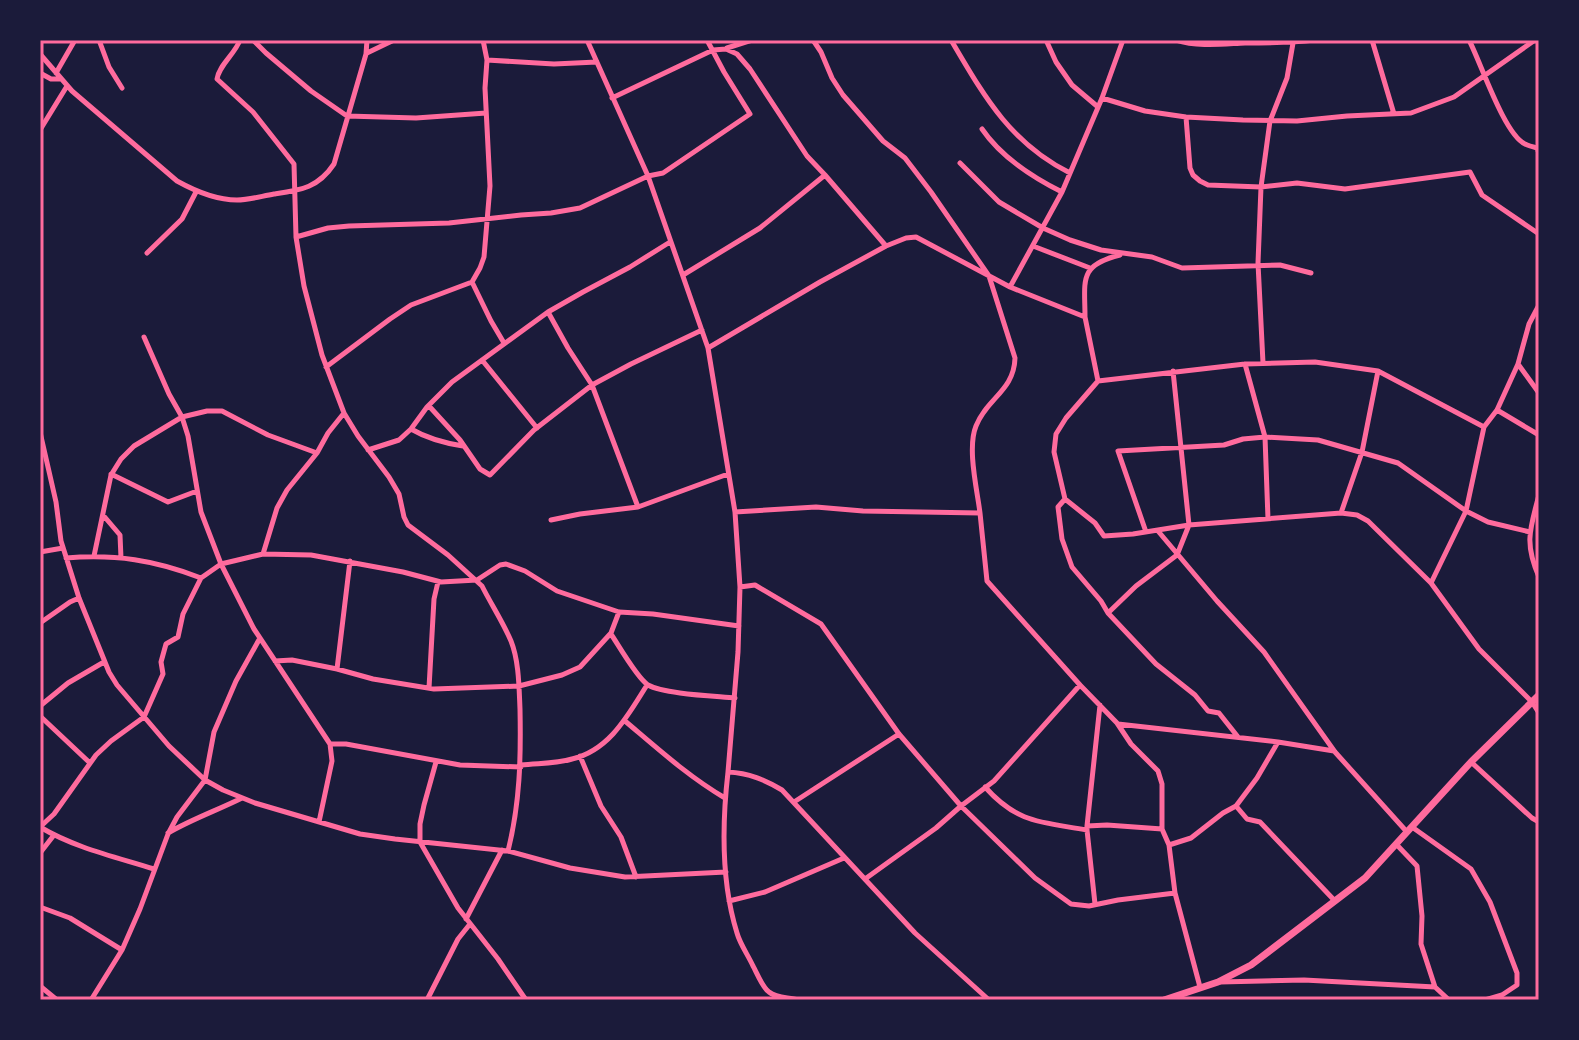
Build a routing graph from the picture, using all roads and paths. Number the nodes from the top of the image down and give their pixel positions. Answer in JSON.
{"nodes":[{"id":1,"x":75,"y":40,"type":"edge"},
{"id":2,"x":99,"y":40,"type":"edge"},
{"id":3,"x":240,"y":40,"type":"edge"},
{"id":4,"x":253,"y":40,"type":"edge"},
{"id":5,"x":367,"y":40,"type":"edge"},
{"id":6,"x":394,"y":40,"type":"edge"},
{"id":7,"x":483,"y":40,"type":"edge"},
{"id":8,"x":587,"y":40,"type":"edge"},
{"id":9,"x":707,"y":40,"type":"edge"},
{"id":10,"x":752,"y":40,"type":"edge"},
{"id":11,"x":813,"y":40,"type":"edge"},
{"id":12,"x":951,"y":40,"type":"edge"},
{"id":13,"x":1046,"y":40,"type":"edge"},
{"id":14,"x":1123,"y":40,"type":"edge"},
{"id":15,"x":1176,"y":40,"type":"edge"},
{"id":16,"x":1314,"y":40,"type":"edge"},
{"id":17,"x":1372,"y":40,"type":"edge"},
{"id":18,"x":1469,"y":40,"type":"edge"},
{"id":19,"x":1535,"y":40,"type":"edge"},
{"id":20,"x":1257,"y":42,"type":"edge"},
{"id":21,"x":1293,"y":43,"type":"junction"},
{"id":22,"x":726,"y":49,"type":"junction"},
{"id":23,"x":713,"y":50,"type":"junction"},
{"id":24,"x":40,"y":54,"type":"edge"},
{"id":25,"x":366,"y":54,"type":"junction"},
{"id":26,"x":487,"y":60,"type":"junction"},
{"id":27,"x":597,"y":62,"type":"junction"},
{"id":28,"x":40,"y":73,"type":"edge"},
{"id":29,"x":59,"y":76,"type":"junction"},
{"id":30,"x":1483,"y":76,"type":"junction"},
{"id":31,"x":67,"y":86,"type":"junction"},
{"id":32,"x":122,"y":88,"type":"dead end"},
{"id":33,"x":612,"y":98,"type":"junction"},
{"id":34,"x":1102,"y":98,"type":"junction"},
{"id":35,"x":1098,"y":107,"type":"junction"},
{"id":36,"x":486,"y":113,"type":"junction"},
{"id":37,"x":1394,"y":114,"type":"junction"},
{"id":38,"x":347,"y":116,"type":"junction"},
{"id":39,"x":1186,"y":117,"type":"junction"},
{"id":40,"x":1270,"y":121,"type":"junction"},
{"id":41,"x":982,"y":129,"type":"dead end"},
{"id":42,"x":40,"y":130,"type":"edge"},
{"id":43,"x":1538,"y":149,"type":"edge"},
{"id":44,"x":960,"y":163,"type":"dead end"},
{"id":45,"x":1070,"y":173,"type":"junction"},
{"id":46,"x":825,"y":175,"type":"junction"},
{"id":47,"x":648,"y":176,"type":"junction"},
{"id":48,"x":1261,"y":187,"type":"junction"},
{"id":49,"x":196,"y":192,"type":"junction"},
{"id":50,"x":294,"y":192,"type":"junction"},
{"id":51,"x":1062,"y":192,"type":"junction"},
{"id":52,"x":487,"y":219,"type":"junction"},
{"id":53,"x":1043,"y":228,"type":"junction"},
{"id":54,"x":1539,"y":234,"type":"edge"},
{"id":55,"x":296,"y":237,"type":"junction"},
{"id":56,"x":670,"y":242,"type":"junction"},
{"id":57,"x":886,"y":246,"type":"junction"},
{"id":58,"x":1033,"y":246,"type":"junction"},
{"id":59,"x":147,"y":253,"type":"dead end"},
{"id":60,"x":1125,"y":253,"type":"junction"},
{"id":61,"x":1258,"y":267,"type":"junction"},
{"id":62,"x":1090,"y":268,"type":"junction"},
{"id":63,"x":1311,"y":273,"type":"dead end"},
{"id":64,"x":683,"y":275,"type":"junction"},
{"id":65,"x":989,"y":276,"type":"junction"},
{"id":66,"x":472,"y":282,"type":"junction"},
{"id":67,"x":1010,"y":287,"type":"junction"},
{"id":68,"x":1539,"y":305,"type":"edge"},
{"id":69,"x":548,"y":312,"type":"junction"},
{"id":70,"x":1085,"y":317,"type":"junction"},
{"id":71,"x":702,"y":330,"type":"junction"},
{"id":72,"x":144,"y":337,"type":"dead end"},
{"id":73,"x":504,"y":343,"type":"junction"},
{"id":74,"x":708,"y":348,"type":"junction"},
{"id":75,"x":482,"y":360,"type":"junction"},
{"id":76,"x":1263,"y":363,"type":"junction"},
{"id":77,"x":1245,"y":364,"type":"junction"},
{"id":78,"x":1518,"y":364,"type":"junction"},
{"id":79,"x":326,"y":367,"type":"junction"},
{"id":80,"x":1173,"y":371,"type":"junction"},
{"id":81,"x":1378,"y":371,"type":"junction"},
{"id":82,"x":1098,"y":381,"type":"junction"},
{"id":83,"x":592,"y":385,"type":"junction"},
{"id":84,"x":1539,"y":393,"type":"edge"},
{"id":85,"x":429,"y":406,"type":"junction"},
{"id":86,"x":1497,"y":410,"type":"junction"},
{"id":87,"x":344,"y":413,"type":"junction"},
{"id":88,"x":182,"y":417,"type":"junction"},
{"id":89,"x":1484,"y":427,"type":"junction"},
{"id":90,"x":537,"y":428,"type":"junction"},
{"id":91,"x":411,"y":429,"type":"junction"},
{"id":92,"x":40,"y":432,"type":"edge"},
{"id":93,"x":1539,"y":435,"type":"edge"},
{"id":94,"x":1265,"y":437,"type":"junction"},
{"id":95,"x":464,"y":446,"type":"junction"},
{"id":96,"x":1181,"y":448,"type":"junction"},
{"id":97,"x":368,"y":450,"type":"junction"},
{"id":98,"x":1362,"y":452,"type":"junction"},
{"id":99,"x":317,"y":453,"type":"junction"},
{"id":100,"x":111,"y":474,"type":"junction"},
{"id":101,"x":728,"y":474,"type":"junction"},
{"id":102,"x":197,"y":491,"type":"junction"},
{"id":103,"x":1539,"y":495,"type":"edge"},
{"id":104,"x":1065,"y":499,"type":"junction"},
{"id":105,"x":638,"y":507,"type":"junction"},
{"id":106,"x":1466,"y":511,"type":"junction"},
{"id":107,"x":735,"y":512,"type":"junction"},
{"id":108,"x":980,"y":513,"type":"junction"},
{"id":109,"x":1341,"y":513,"type":"junction"},
{"id":110,"x":103,"y":515,"type":"junction"},
{"id":111,"x":1268,"y":519,"type":"junction"},
{"id":112,"x":551,"y":520,"type":"dead end"},
{"id":113,"x":1189,"y":525,"type":"junction"},
{"id":114,"x":1158,"y":531,"type":"junction"},
{"id":115,"x":1146,"y":532,"type":"junction"},
{"id":116,"x":1530,"y":532,"type":"junction"},
{"id":117,"x":63,"y":548,"type":"junction"},
{"id":118,"x":40,"y":552,"type":"edge"},
{"id":119,"x":263,"y":554,"type":"junction"},
{"id":120,"x":1177,"y":555,"type":"junction"},
{"id":121,"x":94,"y":556,"type":"junction"},
{"id":122,"x":66,"y":558,"type":"junction"},
{"id":123,"x":121,"y":558,"type":"junction"},
{"id":124,"x":350,"y":561,"type":"junction"},
{"id":125,"x":221,"y":564,"type":"junction"},
{"id":126,"x":1539,"y":577,"type":"edge"},
{"id":127,"x":201,"y":578,"type":"junction"},
{"id":128,"x":477,"y":580,"type":"junction"},
{"id":129,"x":438,"y":582,"type":"junction"},
{"id":130,"x":1431,"y":583,"type":"junction"},
{"id":131,"x":740,"y":587,"type":"junction"},
{"id":132,"x":79,"y":598,"type":"junction"},
{"id":133,"x":619,"y":612,"type":"junction"},
{"id":134,"x":1108,"y":613,"type":"junction"},
{"id":135,"x":40,"y":623,"type":"edge"},
{"id":136,"x":739,"y":626,"type":"junction"},
{"id":137,"x":611,"y":633,"type":"junction"},
{"id":138,"x":260,"y":638,"type":"junction"},
{"id":139,"x":275,"y":661,"type":"junction"},
{"id":140,"x":104,"y":662,"type":"junction"},
{"id":141,"x":337,"y":669,"type":"junction"},
{"id":142,"x":647,"y":685,"type":"junction"},
{"id":143,"x":1080,"y":685,"type":"junction"},
{"id":144,"x":519,"y":686,"type":"junction"},
{"id":145,"x":429,"y":688,"type":"junction"},
{"id":146,"x":1539,"y":695,"type":"edge"},
{"id":147,"x":735,"y":698,"type":"junction"},
{"id":148,"x":1532,"y":702,"type":"junction"},
{"id":149,"x":1100,"y":705,"type":"junction"},
{"id":150,"x":40,"y":706,"type":"edge"},
{"id":151,"x":1539,"y":713,"type":"edge"},
{"id":152,"x":40,"y":716,"type":"edge"},
{"id":153,"x":144,"y":717,"type":"junction"},
{"id":154,"x":625,"y":721,"type":"junction"},
{"id":155,"x":1117,"y":723,"type":"junction"},
{"id":156,"x":899,"y":734,"type":"junction"},
{"id":157,"x":1238,"y":737,"type":"junction"},
{"id":158,"x":1278,"y":742,"type":"junction"},
{"id":159,"x":330,"y":744,"type":"junction"},
{"id":160,"x":1335,"y":752,"type":"junction"},
{"id":161,"x":580,"y":756,"type":"junction"},
{"id":162,"x":436,"y":762,"type":"junction"},
{"id":163,"x":1471,"y":762,"type":"junction"},
{"id":164,"x":90,"y":763,"type":"junction"},
{"id":165,"x":521,"y":766,"type":"junction"},
{"id":166,"x":728,"y":772,"type":"junction"},
{"id":167,"x":205,"y":780,"type":"junction"},
{"id":168,"x":985,"y":787,"type":"junction"},
{"id":169,"x":243,"y":798,"type":"junction"},
{"id":170,"x":725,"y":798,"type":"junction"},
{"id":171,"x":794,"y":802,"type":"junction"},
{"id":172,"x":961,"y":806,"type":"junction"},
{"id":173,"x":1236,"y":806,"type":"junction"},
{"id":174,"x":319,"y":822,"type":"junction"},
{"id":175,"x":1539,"y":822,"type":"edge"},
{"id":176,"x":40,"y":827,"type":"edge"},
{"id":177,"x":1087,"y":828,"type":"junction"},
{"id":178,"x":1162,"y":829,"type":"junction"},
{"id":179,"x":1410,"y":829,"type":"junction"},
{"id":180,"x":168,"y":834,"type":"junction"},
{"id":181,"x":54,"y":835,"type":"junction"},
{"id":182,"x":420,"y":842,"type":"junction"},
{"id":183,"x":1396,"y":844,"type":"junction"},
{"id":184,"x":1169,"y":845,"type":"junction"},
{"id":185,"x":505,"y":850,"type":"junction"},
{"id":186,"x":40,"y":853,"type":"edge"},
{"id":187,"x":844,"y":858,"type":"junction"},
{"id":188,"x":154,"y":869,"type":"junction"},
{"id":189,"x":726,"y":872,"type":"junction"},
{"id":190,"x":636,"y":877,"type":"junction"},
{"id":191,"x":865,"y":879,"type":"junction"},
{"id":192,"x":1175,"y":893,"type":"junction"},
{"id":193,"x":729,"y":901,"type":"junction"},
{"id":194,"x":1335,"y":901,"type":"junction"},
{"id":195,"x":1095,"y":905,"type":"junction"},
{"id":196,"x":40,"y":907,"type":"edge"},
{"id":197,"x":468,"y":921,"type":"junction"},
{"id":198,"x":122,"y":950,"type":"junction"},
{"id":199,"x":1218,"y":982,"type":"junction"},
{"id":200,"x":40,"y":986,"type":"edge"},
{"id":201,"x":1200,"y":987,"type":"junction"},
{"id":202,"x":1435,"y":987,"type":"junction"},
{"id":203,"x":57,"y":1000,"type":"edge"},
{"id":204,"x":91,"y":1000,"type":"edge"},
{"id":205,"x":427,"y":1000,"type":"edge"},
{"id":206,"x":526,"y":1000,"type":"edge"},
{"id":207,"x":798,"y":1000,"type":"edge"},
{"id":208,"x":989,"y":1000,"type":"edge"},
{"id":209,"x":1164,"y":1000,"type":"edge"},
{"id":210,"x":1449,"y":1000,"type":"edge"},
{"id":211,"x":1485,"y":1000,"type":"edge"}],
"edges":[{"from":1,"to":29,"type":"street"},
{"from":2,"to":32,"type":"street"},
{"from":3,"to":50,"type":"street"},
{"from":4,"to":38,"type":"street"},
{"from":5,"to":25,"type":"street"},
{"from":6,"to":25,"type":"street"},
{"from":7,"to":26,"type":"street"},
{"from":8,"to":27,"type":"street"},
{"from":9,"to":23,"type":"street"},
{"from":10,"to":22,"type":"street"},
{"from":11,"to":65,"type":"street"},
{"from":12,"to":45,"type":"street"},
{"from":13,"to":35,"type":"street"},
{"from":14,"to":34,"type":"street"},
{"from":15,"to":20,"type":"street"},
{"from":16,"to":21,"type":"street"},
{"from":17,"to":37,"type":"street"},
{"from":18,"to":30,"type":"street"},
{"from":19,"to":30,"type":"street"},
{"from":20,"to":21,"type":"street"},
{"from":21,"to":40,"type":"street"},
{"from":22,"to":23,"type":"street"},
{"from":22,"to":46,"type":"street"},
{"from":23,"to":33,"type":"street"},
{"from":23,"to":47,"type":"street"},
{"from":24,"to":29,"type":"street"},
{"from":25,"to":38,"type":"street"},
{"from":26,"to":27,"type":"street"},
{"from":26,"to":36,"type":"street"},
{"from":27,"to":33,"type":"street"},
{"from":28,"to":29,"type":"street"},
{"from":29,"to":31,"type":"street"},
{"from":30,"to":37,"type":"street"},
{"from":30,"to":43,"type":"street"},
{"from":31,"to":42,"type":"street"},
{"from":31,"to":49,"type":"street"},
{"from":33,"to":47,"type":"street"},
{"from":34,"to":35,"type":"street"},
{"from":34,"to":39,"type":"street"},
{"from":35,"to":45,"type":"street"},
{"from":36,"to":38,"type":"street"},
{"from":36,"to":52,"type":"street"},
{"from":37,"to":40,"type":"street"},
{"from":38,"to":50,"type":"street"},
{"from":39,"to":40,"type":"street"},
{"from":39,"to":48,"type":"street"},
{"from":40,"to":48,"type":"street"},
{"from":41,"to":51,"type":"street"},
{"from":44,"to":53,"type":"street"},
{"from":45,"to":51,"type":"street"},
{"from":46,"to":57,"type":"street"},
{"from":46,"to":64,"type":"street"},
{"from":47,"to":52,"type":"street"},
{"from":47,"to":56,"type":"street"},
{"from":48,"to":54,"type":"street"},
{"from":48,"to":61,"type":"street"},
{"from":49,"to":50,"type":"street"},
{"from":49,"to":59,"type":"street"},
{"from":50,"to":55,"type":"street"},
{"from":51,"to":53,"type":"street"},
{"from":52,"to":55,"type":"street"},
{"from":52,"to":66,"type":"street"},
{"from":53,"to":58,"type":"street"},
{"from":53,"to":60,"type":"street"},
{"from":55,"to":79,"type":"street"},
{"from":56,"to":64,"type":"street"},
{"from":56,"to":69,"type":"street"},
{"from":57,"to":65,"type":"street"},
{"from":57,"to":74,"type":"street"},
{"from":58,"to":62,"type":"street"},
{"from":58,"to":67,"type":"street"},
{"from":60,"to":61,"type":"street"},
{"from":60,"to":62,"type":"street"},
{"from":61,"to":63,"type":"street"},
{"from":61,"to":76,"type":"street"},
{"from":62,"to":70,"type":"street"},
{"from":64,"to":71,"type":"street"},
{"from":65,"to":67,"type":"street"},
{"from":65,"to":108,"type":"street"},
{"from":66,"to":73,"type":"street"},
{"from":66,"to":79,"type":"street"},
{"from":67,"to":70,"type":"street"},
{"from":68,"to":78,"type":"street"},
{"from":69,"to":73,"type":"street"},
{"from":69,"to":83,"type":"street"},
{"from":70,"to":82,"type":"street"},
{"from":71,"to":74,"type":"street"},
{"from":71,"to":83,"type":"street"},
{"from":72,"to":88,"type":"street"},
{"from":73,"to":75,"type":"street"},
{"from":74,"to":101,"type":"street"},
{"from":75,"to":85,"type":"street"},
{"from":75,"to":90,"type":"street"},
{"from":76,"to":77,"type":"street"},
{"from":76,"to":81,"type":"street"},
{"from":77,"to":80,"type":"street"},
{"from":77,"to":94,"type":"street"},
{"from":78,"to":84,"type":"street"},
{"from":78,"to":86,"type":"street"},
{"from":79,"to":87,"type":"street"},
{"from":80,"to":82,"type":"street"},
{"from":80,"to":96,"type":"street"},
{"from":81,"to":89,"type":"street"},
{"from":81,"to":98,"type":"street"},
{"from":82,"to":104,"type":"street"},
{"from":83,"to":90,"type":"street"},
{"from":83,"to":105,"type":"street"},
{"from":85,"to":91,"type":"street"},
{"from":85,"to":95,"type":"street"},
{"from":86,"to":89,"type":"street"},
{"from":86,"to":93,"type":"street"},
{"from":87,"to":97,"type":"street"},
{"from":87,"to":99,"type":"street"},
{"from":88,"to":99,"type":"street"},
{"from":88,"to":100,"type":"street"},
{"from":88,"to":102,"type":"street"},
{"from":89,"to":106,"type":"street"},
{"from":90,"to":95,"type":"street"},
{"from":91,"to":95,"type":"street"},
{"from":91,"to":97,"type":"street"},
{"from":92,"to":117,"type":"street"},
{"from":94,"to":96,"type":"street"},
{"from":94,"to":98,"type":"street"},
{"from":94,"to":111,"type":"street"},
{"from":96,"to":113,"type":"street"},
{"from":96,"to":115,"type":"street"},
{"from":97,"to":128,"type":"street"},
{"from":98,"to":106,"type":"street"},
{"from":98,"to":109,"type":"street"},
{"from":99,"to":119,"type":"street"},
{"from":100,"to":102,"type":"street"},
{"from":100,"to":110,"type":"street"},
{"from":101,"to":105,"type":"street"},
{"from":101,"to":107,"type":"street"},
{"from":102,"to":125,"type":"street"},
{"from":103,"to":116,"type":"street"},
{"from":104,"to":115,"type":"street"},
{"from":104,"to":134,"type":"street"},
{"from":105,"to":112,"type":"street"},
{"from":106,"to":116,"type":"street"},
{"from":106,"to":130,"type":"street"},
{"from":107,"to":108,"type":"street"},
{"from":107,"to":131,"type":"street"},
{"from":108,"to":143,"type":"street"},
{"from":109,"to":111,"type":"street"},
{"from":109,"to":130,"type":"street"},
{"from":110,"to":121,"type":"street"},
{"from":110,"to":123,"type":"street"},
{"from":111,"to":113,"type":"street"},
{"from":113,"to":114,"type":"street"},
{"from":113,"to":120,"type":"street"},
{"from":114,"to":115,"type":"street"},
{"from":114,"to":120,"type":"street"},
{"from":116,"to":126,"type":"street"},
{"from":117,"to":118,"type":"street"},
{"from":117,"to":122,"type":"street"},
{"from":119,"to":124,"type":"street"},
{"from":119,"to":125,"type":"street"},
{"from":120,"to":134,"type":"street"},
{"from":120,"to":160,"type":"street"},
{"from":121,"to":122,"type":"street"},
{"from":121,"to":123,"type":"street"},
{"from":122,"to":132,"type":"street"},
{"from":123,"to":127,"type":"street"},
{"from":124,"to":129,"type":"street"},
{"from":124,"to":141,"type":"street"},
{"from":125,"to":127,"type":"street"},
{"from":125,"to":138,"type":"street"},
{"from":127,"to":153,"type":"street"},
{"from":128,"to":129,"type":"street"},
{"from":128,"to":133,"type":"street"},
{"from":128,"to":144,"type":"street"},
{"from":129,"to":145,"type":"street"},
{"from":130,"to":148,"type":"street"},
{"from":131,"to":136,"type":"street"},
{"from":131,"to":156,"type":"street"},
{"from":132,"to":135,"type":"street"},
{"from":132,"to":140,"type":"street"},
{"from":133,"to":136,"type":"street"},
{"from":133,"to":137,"type":"street"},
{"from":134,"to":157,"type":"street"},
{"from":136,"to":147,"type":"street"},
{"from":137,"to":142,"type":"street"},
{"from":137,"to":144,"type":"street"},
{"from":138,"to":139,"type":"street"},
{"from":138,"to":167,"type":"street"},
{"from":139,"to":141,"type":"street"},
{"from":139,"to":159,"type":"street"},
{"from":140,"to":150,"type":"street"},
{"from":140,"to":153,"type":"street"},
{"from":141,"to":145,"type":"street"},
{"from":142,"to":147,"type":"street"},
{"from":142,"to":154,"type":"street"},
{"from":143,"to":149,"type":"street"},
{"from":143,"to":168,"type":"street"},
{"from":144,"to":145,"type":"street"},
{"from":144,"to":165,"type":"street"},
{"from":146,"to":148,"type":"street"},
{"from":147,"to":166,"type":"street"},
{"from":148,"to":151,"type":"street"},
{"from":148,"to":163,"type":"street"},
{"from":149,"to":155,"type":"street"},
{"from":149,"to":177,"type":"street"},
{"from":152,"to":164,"type":"street"},
{"from":153,"to":164,"type":"street"},
{"from":153,"to":167,"type":"street"},
{"from":154,"to":161,"type":"street"},
{"from":154,"to":170,"type":"street"},
{"from":155,"to":157,"type":"street"},
{"from":155,"to":178,"type":"street"},
{"from":156,"to":171,"type":"street"},
{"from":156,"to":172,"type":"street"},
{"from":157,"to":158,"type":"street"},
{"from":158,"to":160,"type":"street"},
{"from":158,"to":173,"type":"street"},
{"from":159,"to":162,"type":"street"},
{"from":159,"to":174,"type":"street"},
{"from":160,"to":179,"type":"street"},
{"from":161,"to":165,"type":"street"},
{"from":161,"to":190,"type":"street"},
{"from":162,"to":165,"type":"street"},
{"from":162,"to":182,"type":"street"},
{"from":163,"to":175,"type":"street"},
{"from":163,"to":179,"type":"street"},
{"from":164,"to":176,"type":"street"},
{"from":165,"to":185,"type":"street"},
{"from":166,"to":170,"type":"street"},
{"from":166,"to":171,"type":"street"},
{"from":167,"to":169,"type":"street"},
{"from":167,"to":180,"type":"street"},
{"from":168,"to":172,"type":"street"},
{"from":168,"to":177,"type":"street"},
{"from":169,"to":174,"type":"street"},
{"from":169,"to":180,"type":"street"},
{"from":170,"to":189,"type":"street"},
{"from":171,"to":187,"type":"street"},
{"from":172,"to":191,"type":"street"},
{"from":172,"to":195,"type":"street"},
{"from":173,"to":184,"type":"street"},
{"from":173,"to":194,"type":"street"},
{"from":174,"to":182,"type":"street"},
{"from":176,"to":181,"type":"street"},
{"from":177,"to":178,"type":"street"},
{"from":177,"to":195,"type":"street"},
{"from":178,"to":184,"type":"street"},
{"from":179,"to":183,"type":"street"},
{"from":179,"to":211,"type":"street"},
{"from":180,"to":188,"type":"street"},
{"from":181,"to":186,"type":"street"},
{"from":181,"to":188,"type":"street"},
{"from":182,"to":185,"type":"street"},
{"from":182,"to":197,"type":"street"},
{"from":183,"to":194,"type":"street"},
{"from":183,"to":202,"type":"street"},
{"from":184,"to":192,"type":"street"},
{"from":185,"to":190,"type":"street"},
{"from":185,"to":197,"type":"street"},
{"from":187,"to":191,"type":"street"},
{"from":187,"to":193,"type":"street"},
{"from":188,"to":198,"type":"street"},
{"from":189,"to":190,"type":"street"},
{"from":189,"to":193,"type":"street"},
{"from":191,"to":208,"type":"street"},
{"from":192,"to":195,"type":"street"},
{"from":192,"to":201,"type":"street"},
{"from":193,"to":207,"type":"street"},
{"from":194,"to":199,"type":"street"},
{"from":196,"to":198,"type":"street"},
{"from":197,"to":205,"type":"street"},
{"from":197,"to":206,"type":"street"},
{"from":198,"to":204,"type":"street"},
{"from":199,"to":201,"type":"street"},
{"from":199,"to":202,"type":"street"},
{"from":200,"to":203,"type":"street"},
{"from":201,"to":209,"type":"street"},
{"from":202,"to":210,"type":"street"}]}
